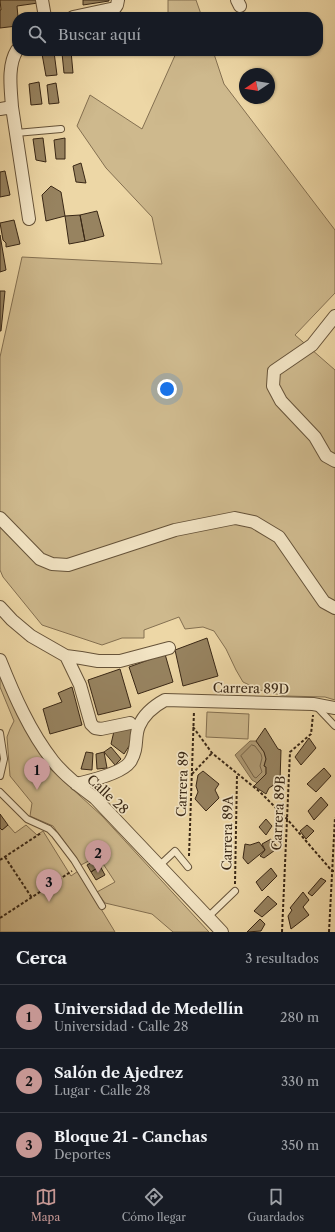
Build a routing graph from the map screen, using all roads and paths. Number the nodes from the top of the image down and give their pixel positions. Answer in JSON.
{"nodes":[{"id":1,"x":42,"y":0,"type":"edge"},
{"id":2,"x":118,"y":0,"type":"edge"},
{"id":3,"x":45,"y":12,"type":"edge"},
{"id":4,"x":104,"y":12,"type":"edge"},
{"id":5,"x":14,"y":56,"type":"edge"},
{"id":6,"x":12,"y":107,"type":"junction"},
{"id":7,"x":0,"y":109,"type":"edge"},
{"id":8,"x":61,"y":129,"type":"dead end"},
{"id":9,"x":16,"y":133,"type":"junction"},
{"id":10,"x":29,"y":218,"type":"dead end"},
{"id":11,"x":335,"y":316,"type":"edge"},
{"id":12,"x":335,"y":461,"type":"edge"},
{"id":13,"x":0,"y":518,"type":"edge"},
{"id":14,"x":0,"y":607,"type":"edge"},
{"id":15,"x":335,"y":608,"type":"edge"},
{"id":16,"x":169,"y":648,"type":"dead end"},
{"id":17,"x":66,"y":656,"type":"junction"},
{"id":18,"x":0,"y":660,"type":"edge"},
{"id":19,"x":195,"y":701,"type":"junction"},
{"id":20,"x":313,"y":704,"type":"junction"},
{"id":21,"x":335,"y":708,"type":"edge"},
{"id":22,"x":130,"y":723,"type":"dead end"},
{"id":23,"x":335,"y":726,"type":"edge"},
{"id":24,"x":193,"y":727,"type":"junction"},
{"id":25,"x":0,"y":733,"type":"edge"},
{"id":26,"x":212,"y":753,"type":"junction"},
{"id":27,"x":237,"y":774,"type":"junction"},
{"id":28,"x":191,"y":775,"type":"junction"},
{"id":29,"x":0,"y":776,"type":"edge"},
{"id":30,"x":76,"y":784,"type":"junction"},
{"id":31,"x":0,"y":792,"type":"edge"},
{"id":32,"x":335,"y":817,"type":"edge"},
{"id":33,"x":287,"y":819,"type":"junction"},
{"id":34,"x":42,"y":832,"type":"dead end"},
{"id":35,"x":5,"y":857,"type":"junction"},
{"id":36,"x":0,"y":860,"type":"edge"},
{"id":37,"x":160,"y":866,"type":"junction"},
{"id":38,"x":188,"y":867,"type":"joint"},
{"id":39,"x":78,"y":868,"type":"junction"},
{"id":40,"x":334,"y":871,"type":"edge"},
{"id":41,"x":235,"y":891,"type":"joint"},
{"id":42,"x":32,"y":898,"type":"junction"},
{"id":43,"x":102,"y":906,"type":"dead end"},
{"id":44,"x":208,"y":917,"type":"junction"},
{"id":45,"x":0,"y":918,"type":"edge"},
{"id":46,"x":222,"y":932,"type":"edge"},
{"id":47,"x":282,"y":932,"type":"edge"},
{"id":48,"x":329,"y":932,"type":"edge"}],
"edges":[{"from":1,"to":3,"type":"street"},
{"from":2,"to":4,"type":"street"},
{"from":5,"to":6,"type":"street"},
{"from":6,"to":7,"type":"street"},
{"from":6,"to":9,"type":"street"},
{"from":8,"to":9,"type":"lane"},
{"from":9,"to":10,"type":"street"},
{"from":11,"to":12,"type":"street"},
{"from":13,"to":15,"type":"street"},
{"from":14,"to":17,"type":"street"},
{"from":16,"to":17,"type":"street"},
{"from":17,"to":22,"type":"street"},
{"from":18,"to":30,"type":"street","name":"Calle 28"},
{"from":19,"to":20,"type":"street","name":"Carrera 89D"},
{"from":19,"to":24,"type":"path","name":"Carrera 89"},
{"from":19,"to":30,"type":"street","name":"Carrera 89D"},
{"from":20,"to":21,"type":"street","name":"Carrera 89D"},
{"from":20,"to":23,"type":"lane"},
{"from":20,"to":33,"type":"path","name":"Carrera 89B"},
{"from":24,"to":26,"type":"path"},
{"from":24,"to":28,"type":"path","name":"Carrera 89"},
{"from":25,"to":29,"type":"lane"},
{"from":26,"to":27,"type":"path"},
{"from":26,"to":28,"type":"path"},
{"from":27,"to":33,"type":"path"},
{"from":27,"to":41,"type":"path","name":"Carrera 89A"},
{"from":28,"to":38,"type":"path","name":"Carrera 89"},
{"from":30,"to":37,"type":"street","name":"Calle 28"},
{"from":31,"to":39,"type":"lane"},
{"from":32,"to":40,"type":"path"},
{"from":33,"to":40,"type":"path"},
{"from":33,"to":47,"type":"path","name":"Carrera 89B"},
{"from":34,"to":35,"type":"path"},
{"from":35,"to":36,"type":"path"},
{"from":35,"to":42,"type":"path"},
{"from":37,"to":38,"type":"lane"},
{"from":37,"to":44,"type":"street","name":"Calle 28"},
{"from":39,"to":42,"type":"path"},
{"from":39,"to":43,"type":"lane"},
{"from":40,"to":48,"type":"path"},
{"from":41,"to":44,"type":"lane"},
{"from":42,"to":45,"type":"path"},
{"from":44,"to":46,"type":"street","name":"Calle 28"}]}
